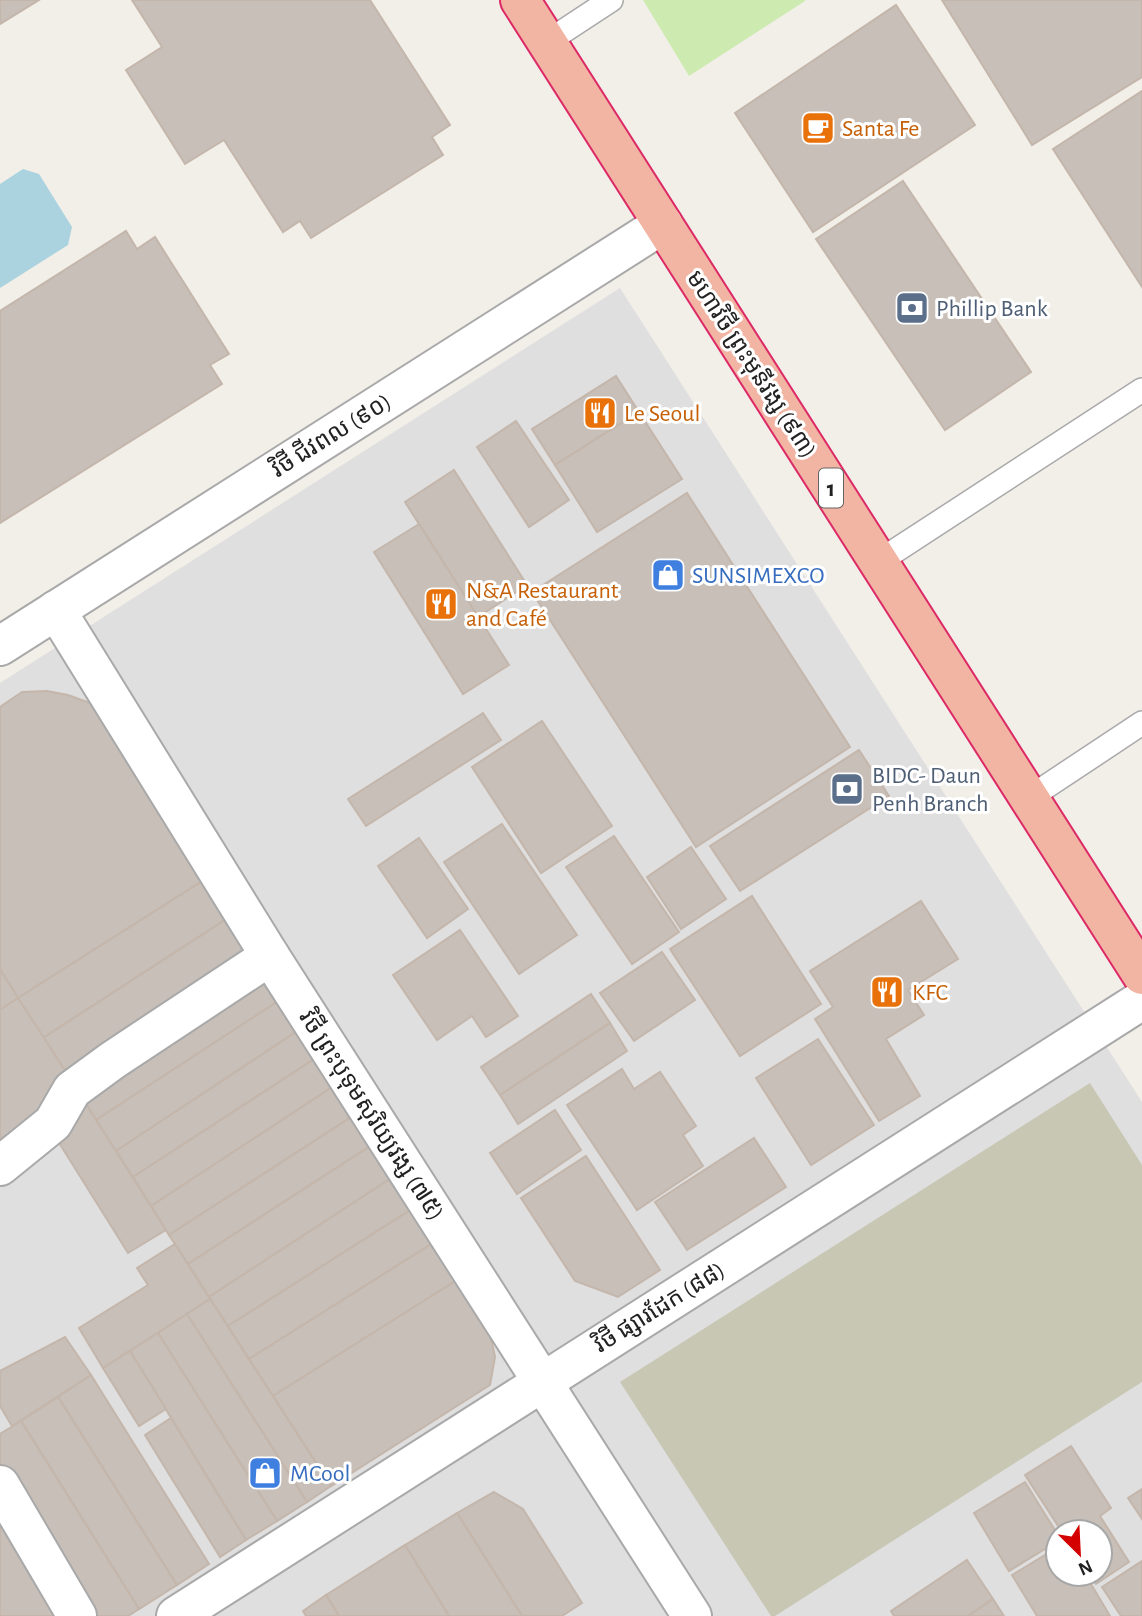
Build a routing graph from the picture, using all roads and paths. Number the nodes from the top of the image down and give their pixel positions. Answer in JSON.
{"nodes":[{"id":1,"x":520,"y":0,"type":"edge"},
{"id":2,"x":611,"y":0,"type":"edge"},
{"id":3,"x":547,"y":42,"type":"junction"},
{"id":4,"x":663,"y":224,"type":"junction"},
{"id":5,"x":1142,"y":390,"type":"edge"},
{"id":6,"x":878,"y":562,"type":"junction"},
{"id":7,"x":56,"y":610,"type":"junction"},
{"id":8,"x":0,"y":646,"type":"edge"},
{"id":9,"x":1142,"y":723,"type":"edge"},
{"id":10,"x":1029,"y":798,"type":"junction"},
{"id":11,"x":270,"y":956,"type":"junction"},
{"id":12,"x":1142,"y":975,"type":"edge"},
{"id":13,"x":1142,"y":1000,"type":"edge"},
{"id":14,"x":0,"y":1166,"type":"edge"},
{"id":15,"x":542,"y":1381,"type":"junction"},
{"id":16,"x":0,"y":1485,"type":"edge"},
{"id":17,"x":77,"y":1616,"type":"edge"},
{"id":18,"x":177,"y":1616,"type":"edge"},
{"id":19,"x":692,"y":1616,"type":"edge"}],
"edges":[{"from":1,"to":3,"type":"highway","name":"មហាវិថី ព្រះមុនីវង្ស (៩៣)","number":"1"},
{"from":2,"to":3,"type":"lane"},
{"from":3,"to":4,"type":"highway","name":"មហាវិថី ព្រះមុនីវង្ស (៩៣)","number":"1"},
{"from":4,"to":6,"type":"highway","name":"មហាវិថី ព្រះមុនីវង្ស (៩៣)","number":"1"},
{"from":4,"to":7,"type":"street","name":"វិថី ជីវពល (៩០)"},
{"from":5,"to":6,"type":"lane"},
{"from":6,"to":10,"type":"highway","name":"មហាវិថី ព្រះមុនីវង្ស (៩៣)","number":"1"},
{"from":7,"to":8,"type":"street","name":"វិថី ជីវពល (៩០)"},
{"from":7,"to":11,"type":"street","name":"វិថី ព្រះបុទុមសុរិយ្យវង្ស (៧៥)"},
{"from":9,"to":10,"type":"lane"},
{"from":10,"to":12,"type":"highway","name":"មហាវិថី ព្រះមុនីវង្ស (៩៣)","number":"1"},
{"from":11,"to":14,"type":"street"},
{"from":11,"to":15,"type":"street","name":"វិថី ព្រះបុទុមសុរិយ្យវង្ស (៧៥)"},
{"from":13,"to":15,"type":"street","name":"វិថី ផ្សារដែក (៨៨)"},
{"from":15,"to":18,"type":"street","name":"វិថី ផ្សារដែក (៨៨)"},
{"from":15,"to":19,"type":"street","name":"វិថី ព្រះបុទុមសុរិយ្យវង្ស (៧៥)"},
{"from":16,"to":17,"type":"street"}]}
